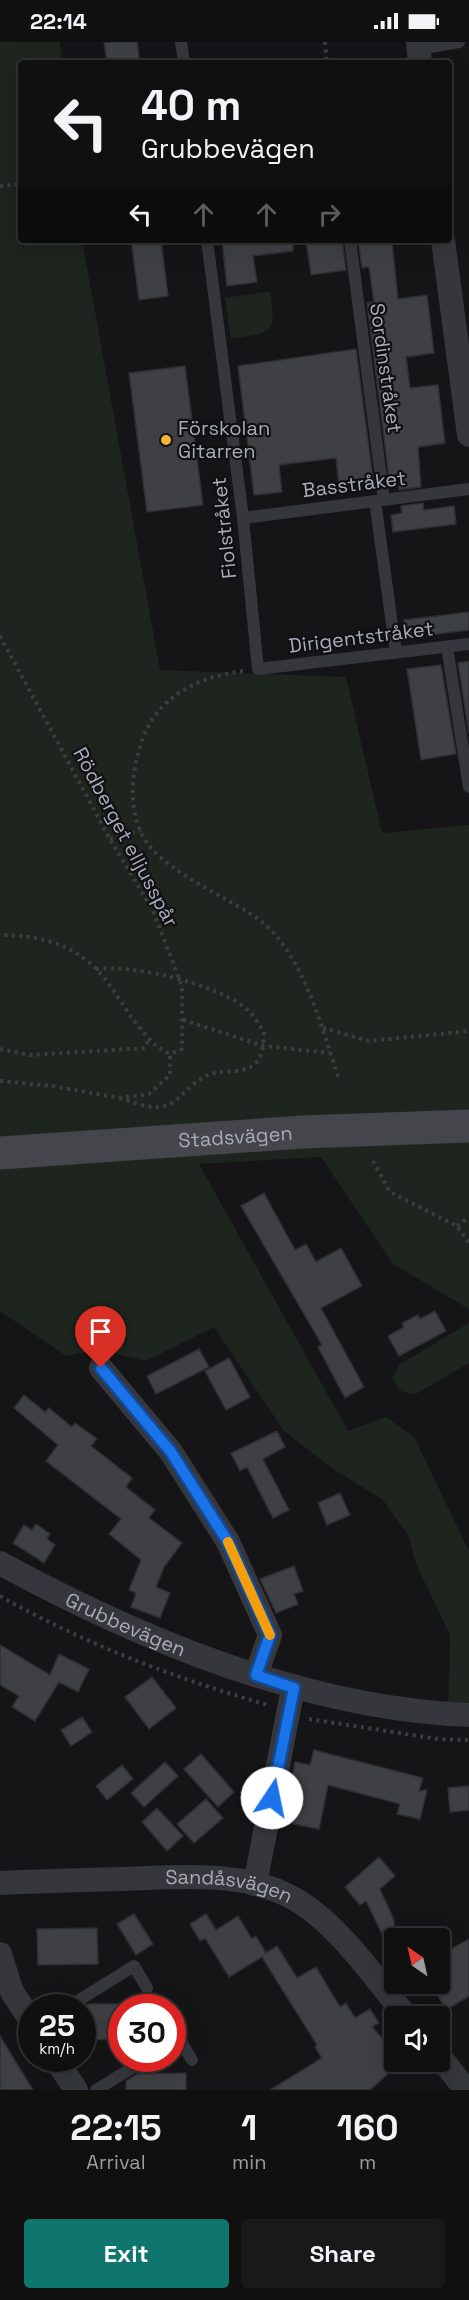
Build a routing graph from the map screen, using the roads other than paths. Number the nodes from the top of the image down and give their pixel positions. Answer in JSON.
{"nodes":[{"id":1,"x":181,"y":42,"type":"edge"},
{"id":2,"x":459,"y":42,"type":"edge"},
{"id":3,"x":419,"y":51,"type":"edge"},
{"id":4,"x":184,"y":60,"type":"edge"},
{"id":5,"x":207,"y":243,"type":"edge"},
{"id":6,"x":350,"y":243,"type":"edge"},
{"id":7,"x":443,"y":243,"type":"edge"},
{"id":8,"x":469,"y":435,"type":"edge"},
{"id":9,"x":469,"y":489,"type":"edge"},
{"id":10,"x":380,"y":501,"type":"junction"},
{"id":11,"x":243,"y":518,"type":"junction"},
{"id":12,"x":469,"y":644,"type":"edge"},
{"id":13,"x":447,"y":647,"type":"junction"},
{"id":14,"x":396,"y":653,"type":"junction"},
{"id":15,"x":258,"y":669,"type":"joint"},
{"id":16,"x":469,"y":787,"type":"edge"},
{"id":17,"x":469,"y":1126,"type":"edge"},
{"id":18,"x":0,"y":1153,"type":"edge"},
{"id":19,"x":101,"y":1368,"type":"dead end"},
{"id":20,"x":0,"y":1563,"type":"edge"},
{"id":21,"x":256,"y":1675,"type":"junction"},
{"id":22,"x":294,"y":1688,"type":"junction"},
{"id":23,"x":469,"y":1715,"type":"edge"},
{"id":24,"x":0,"y":1883,"type":"edge"},
{"id":25,"x":255,"y":1884,"type":"junction"},
{"id":26,"x":0,"y":1954,"type":"edge"},
{"id":27,"x":147,"y":1988,"type":"dead end"},
{"id":28,"x":89,"y":1994,"type":"edge"},
{"id":29,"x":18,"y":2001,"type":"edge"},
{"id":30,"x":398,"y":2006,"type":"edge"},
{"id":31,"x":186,"y":2050,"type":"edge"},
{"id":32,"x":192,"y":2060,"type":"dead end"},
{"id":33,"x":450,"y":2070,"type":"edge"},
{"id":34,"x":64,"y":2072,"type":"edge"},
{"id":35,"x":125,"y":2072,"type":"edge"},
{"id":36,"x":76,"y":2090,"type":"edge"},
{"id":37,"x":96,"y":2090,"type":"edge"},
{"id":38,"x":466,"y":2090,"type":"edge"}],
"edges":[{"from":1,"to":4,"type":"lane"},
{"from":2,"to":3,"type":"lane"},
{"from":5,"to":11,"type":"lane","name":"Fiolstråket"},
{"from":6,"to":10,"type":"lane","name":"Sordinstråket"},
{"from":7,"to":8,"type":"street"},
{"from":9,"to":10,"type":"lane","name":"Basstråket"},
{"from":10,"to":11,"type":"lane","name":"Basstråket"},
{"from":10,"to":14,"type":"lane","name":"Sordinstråket"},
{"from":11,"to":15,"type":"lane","name":"Fiolstråket"},
{"from":12,"to":13,"type":"lane","name":"Dirigentstråket"},
{"from":13,"to":14,"type":"lane","name":"Dirigentstråket"},
{"from":13,"to":16,"type":"lane"},
{"from":14,"to":15,"type":"lane","name":"Dirigentstråket"},
{"from":17,"to":18,"type":"main road","name":"Stadsvägen"},
{"from":19,"to":21,"type":"street"},
{"from":20,"to":21,"type":"street","name":"Grubbevägen"},
{"from":21,"to":22,"type":"street","name":"Grubbevägen"},
{"from":22,"to":23,"type":"street","name":"Grubbevägen"},
{"from":22,"to":25,"type":"street"},
{"from":24,"to":25,"type":"street","name":"Sandåsvägen"},
{"from":25,"to":30,"type":"street","name":"Sandåsvägen"},
{"from":26,"to":29,"type":"street"},
{"from":27,"to":28,"type":"lane"},
{"from":31,"to":32,"type":"lane"},
{"from":33,"to":38,"type":"street"},
{"from":34,"to":36,"type":"street"},
{"from":35,"to":37,"type":"lane"}]}
